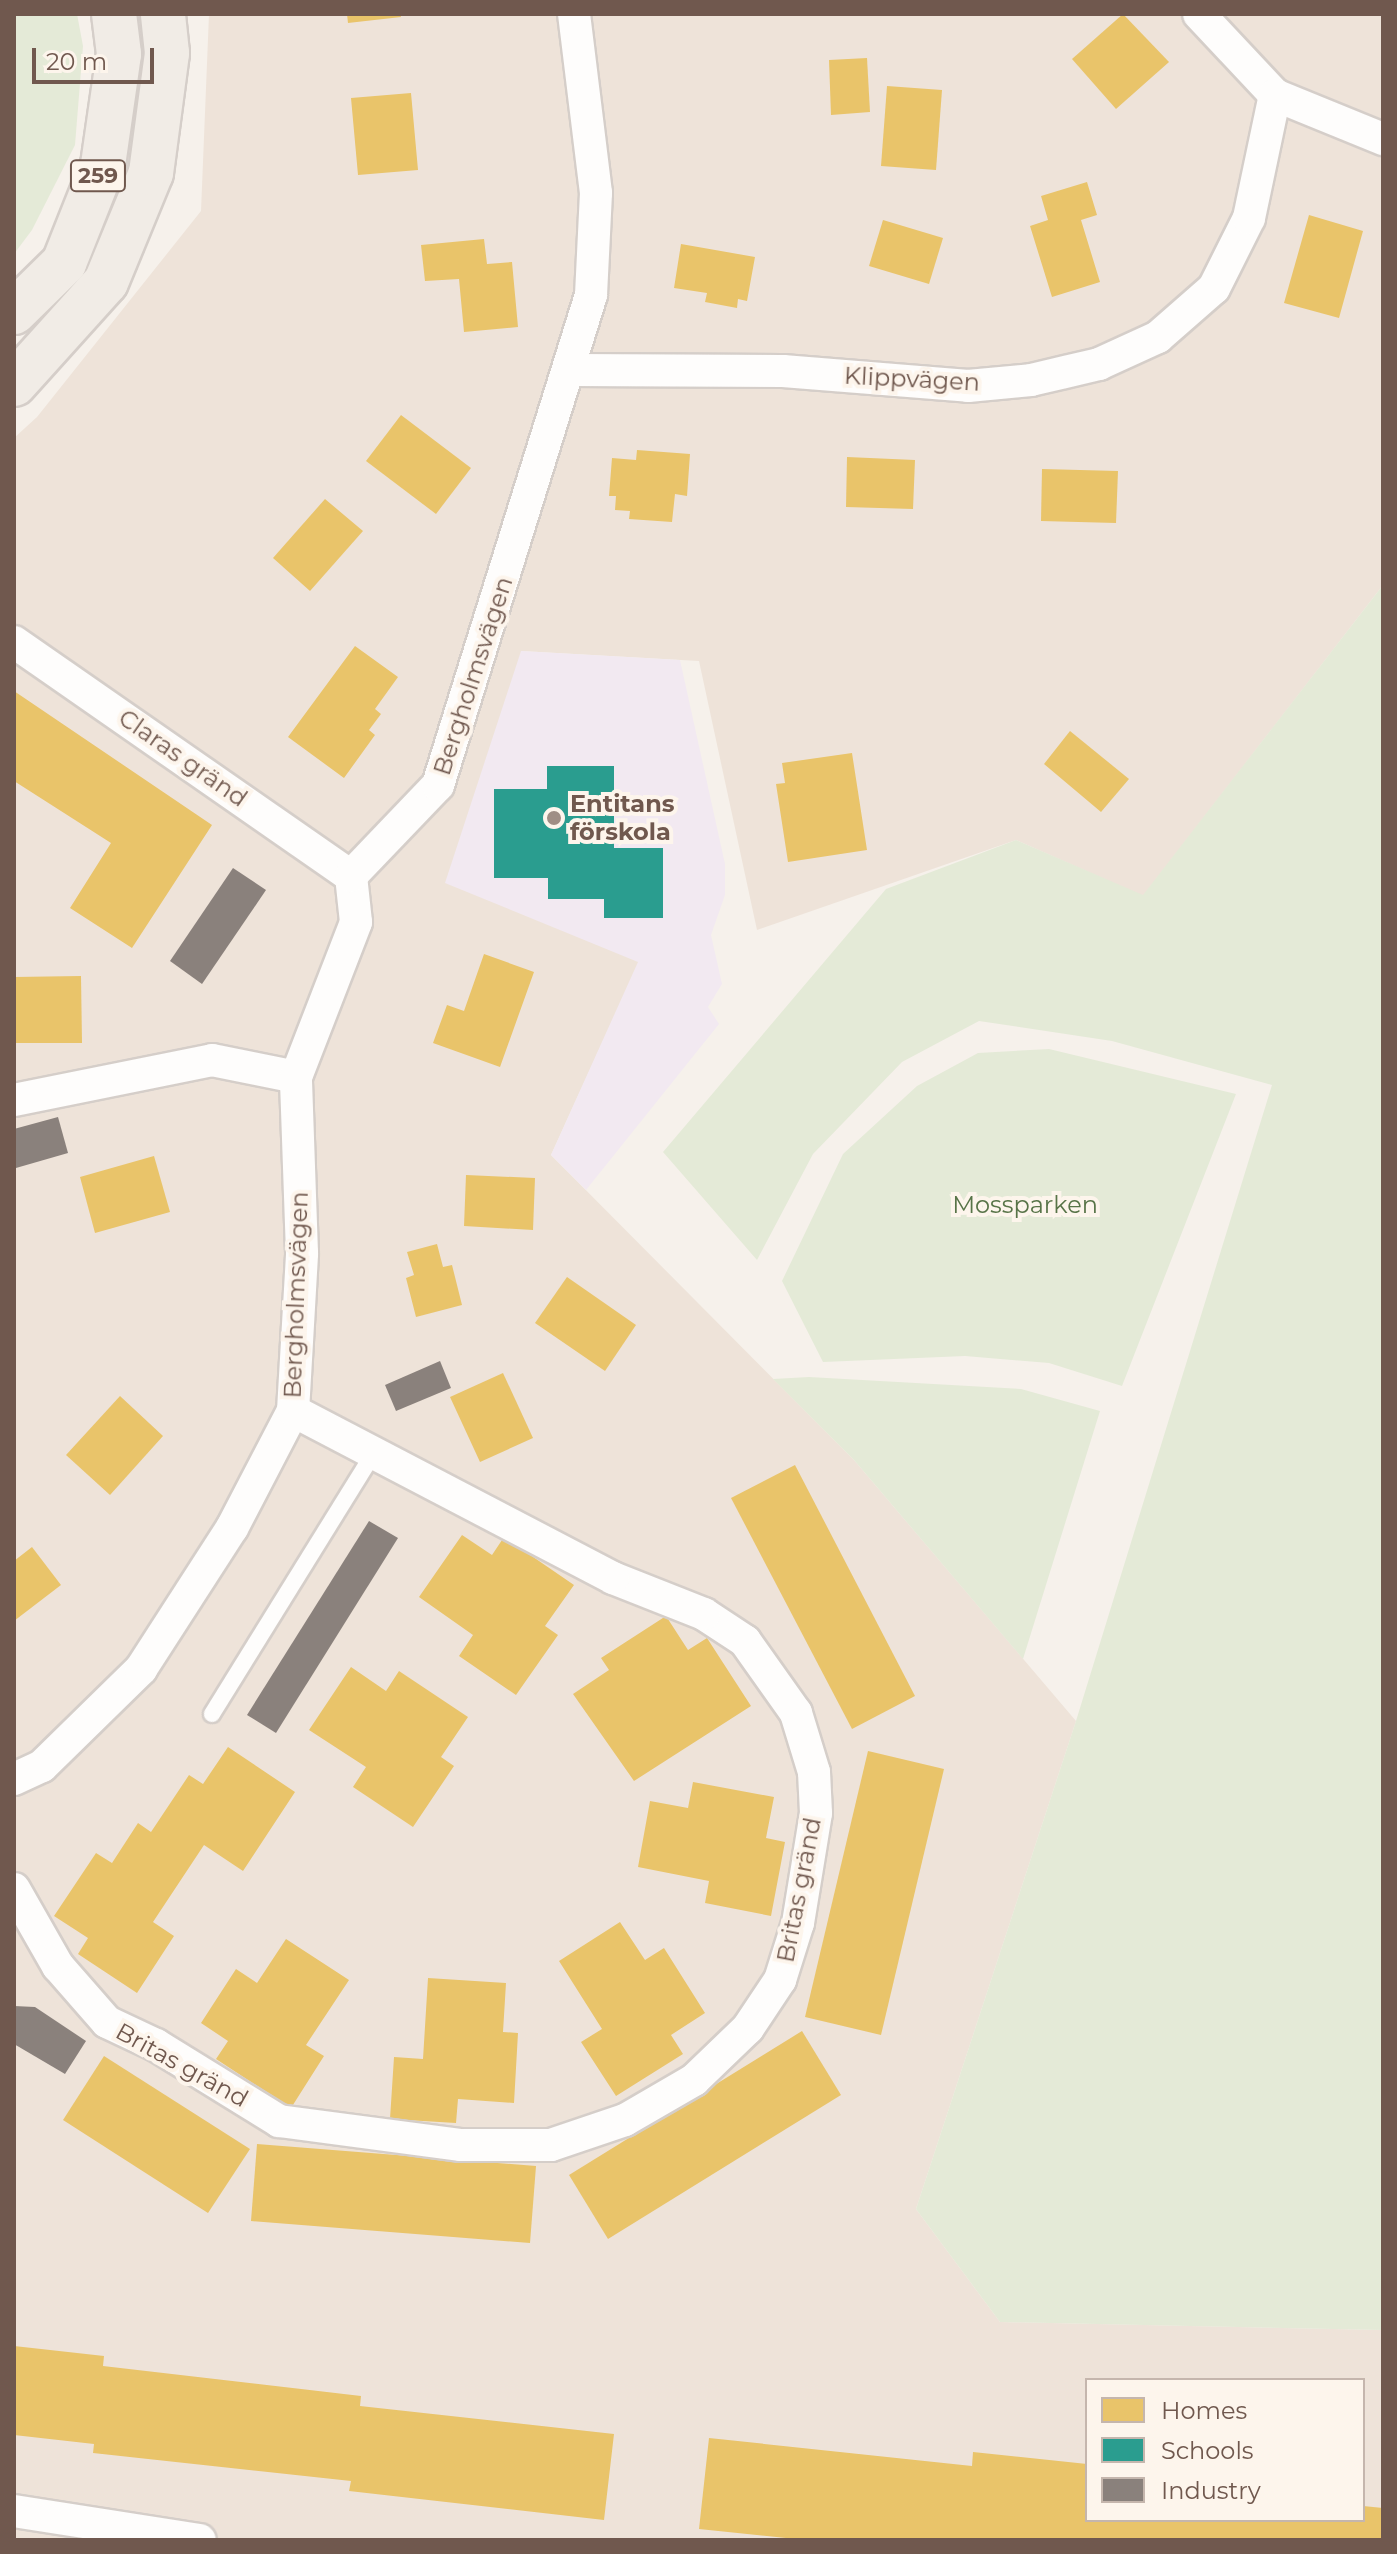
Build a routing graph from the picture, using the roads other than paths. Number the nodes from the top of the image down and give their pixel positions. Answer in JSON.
{"nodes":[{"id":1,"x":114,"y":14,"type":"edge"},
{"id":2,"x":163,"y":14,"type":"edge"},
{"id":3,"x":574,"y":14,"type":"edge"},
{"id":4,"x":1199,"y":14,"type":"edge"},
{"id":5,"x":1275,"y":95,"type":"junction"},
{"id":6,"x":1383,"y":139,"type":"edge"},
{"id":7,"x":14,"y":312,"type":"edge"},
{"id":8,"x":571,"y":370,"type":"junction"},
{"id":9,"x":14,"y":384,"type":"edge"},
{"id":10,"x":14,"y":642,"type":"edge"},
{"id":11,"x":351,"y":876,"type":"junction"},
{"id":12,"x":296,"y":1077,"type":"junction"},
{"id":13,"x":14,"y":1100,"type":"edge"},
{"id":14,"x":293,"y":1411,"type":"junction"},
{"id":15,"x":375,"y":1451,"type":"junction"},
{"id":16,"x":212,"y":1714,"type":"dead end"},
{"id":17,"x":14,"y":1779,"type":"edge"},
{"id":18,"x":14,"y":1889,"type":"edge"},
{"id":19,"x":14,"y":2511,"type":"edge"},
{"id":20,"x":200,"y":2540,"type":"edge"}],
"edges":[{"from":1,"to":7,"type":"main road","number":"259"},
{"from":2,"to":9,"type":"main road"},
{"from":3,"to":8,"type":"street","name":"Bergholmsvägen"},
{"from":4,"to":5,"type":"street"},
{"from":5,"to":6,"type":"street"},
{"from":5,"to":8,"type":"street","name":"Klippvägen"},
{"from":8,"to":11,"type":"street","name":"Bergholmsvägen"},
{"from":10,"to":11,"type":"street","name":"Claras gränd"},
{"from":11,"to":12,"type":"street","name":"Bergholmsvägen"},
{"from":12,"to":13,"type":"street"},
{"from":12,"to":14,"type":"street","name":"Bergholmsvägen"},
{"from":14,"to":15,"type":"street","name":"Britas gränd"},
{"from":14,"to":17,"type":"street","name":"Bergholmsvägen"},
{"from":15,"to":16,"type":"lane"},
{"from":15,"to":18,"type":"street","name":"Britas gränd"},
{"from":19,"to":20,"type":"street"}]}
